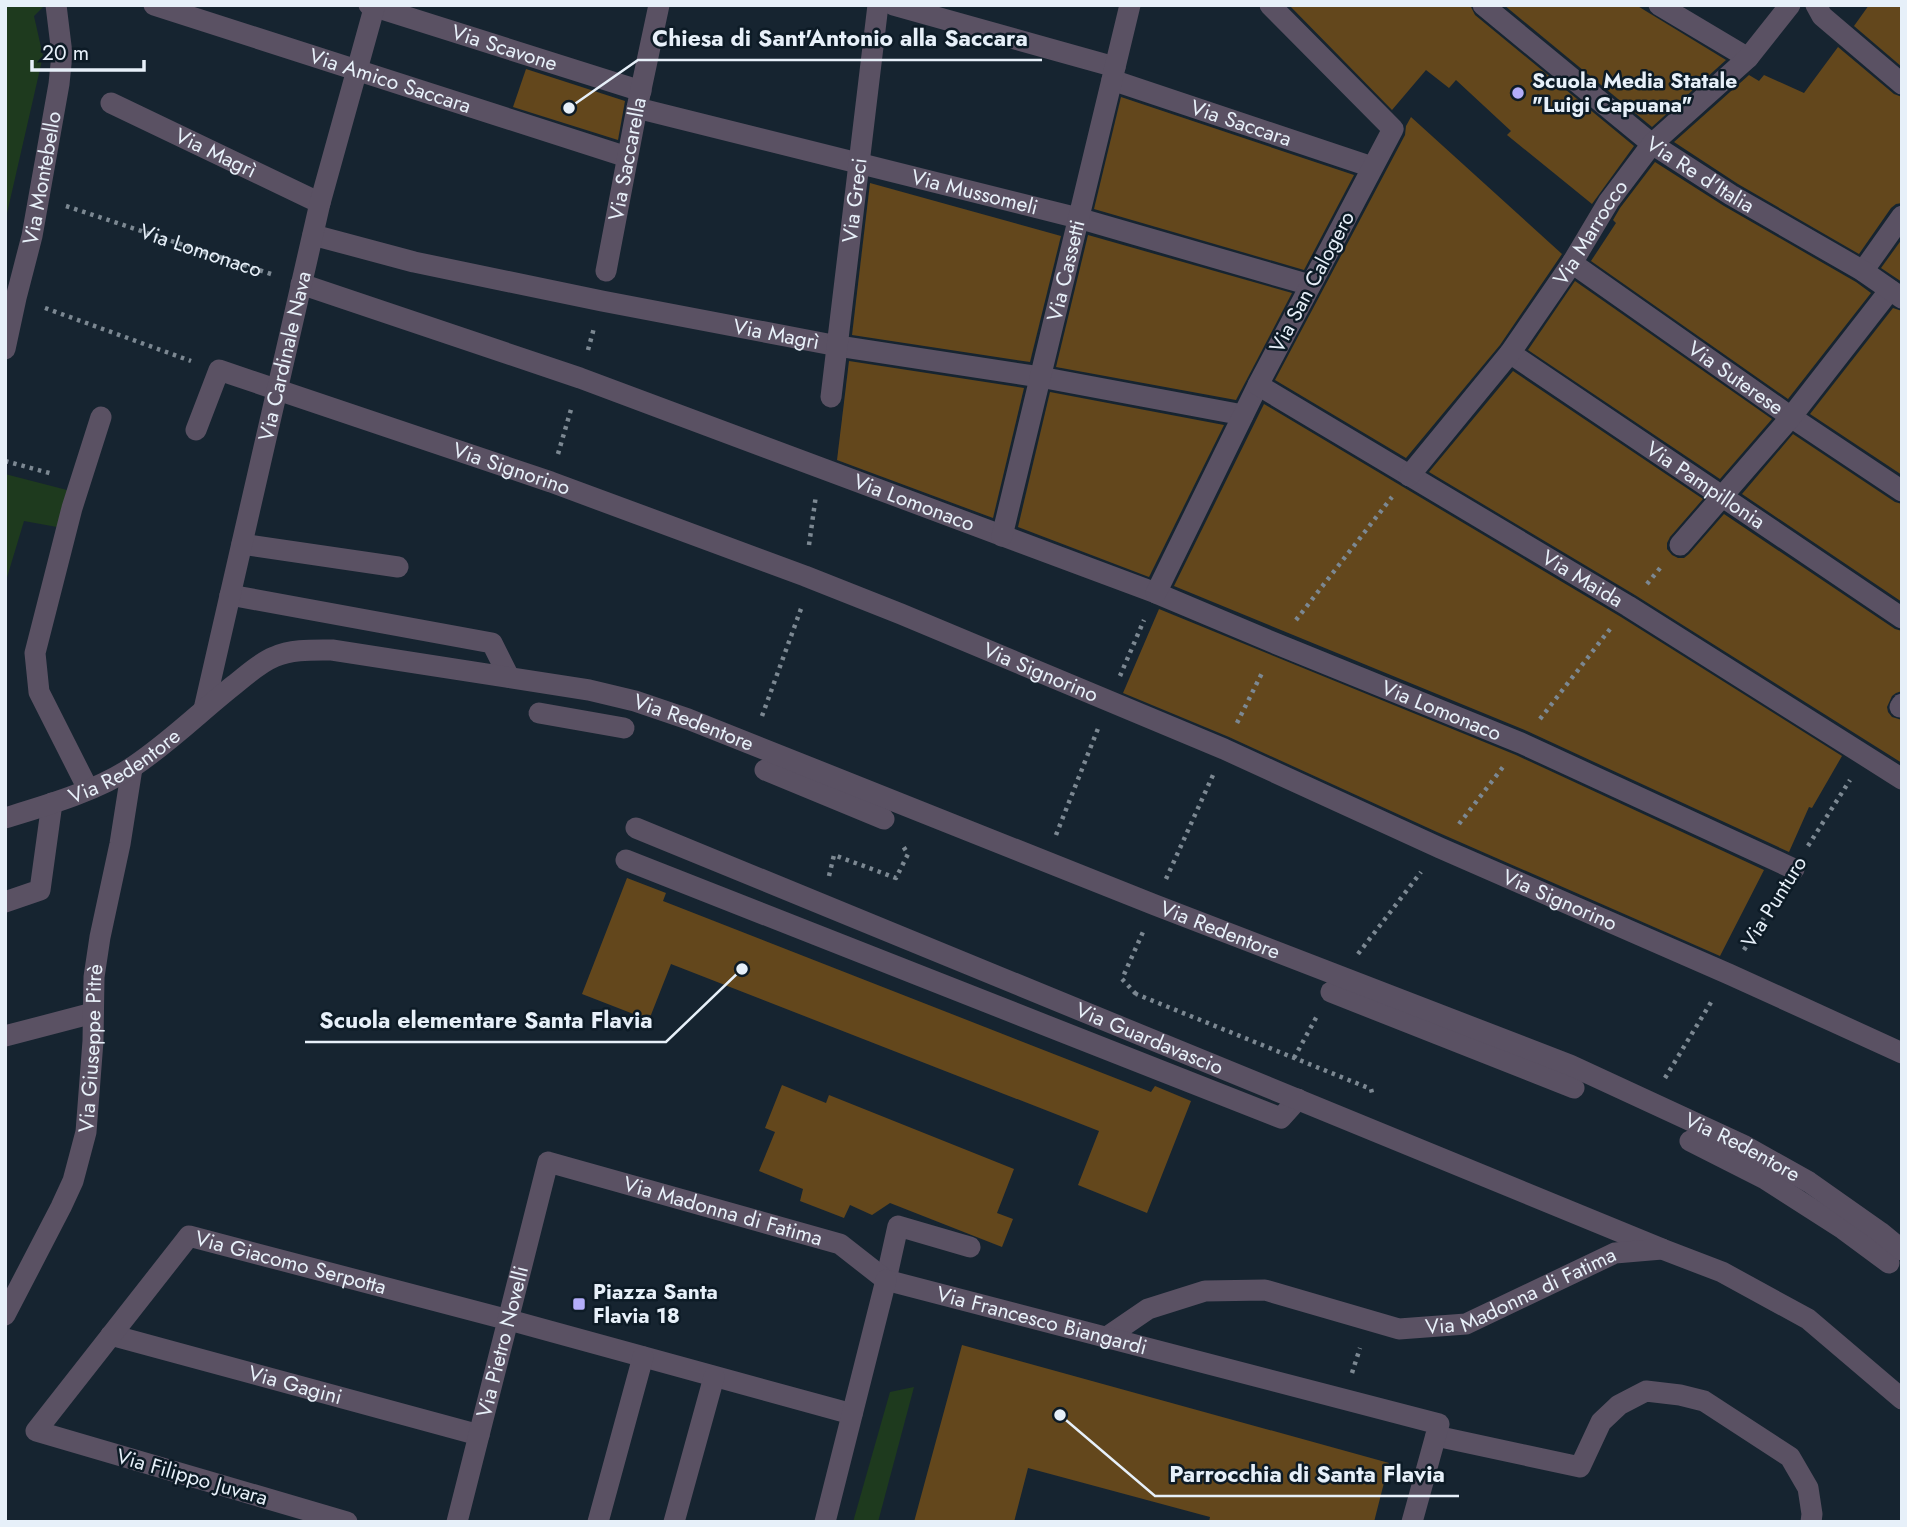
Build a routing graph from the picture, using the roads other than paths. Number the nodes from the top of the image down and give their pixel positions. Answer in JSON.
{"nodes":[{"id":1,"x":56,"y":5,"type":"edge"},
{"id":2,"x":153,"y":5,"type":"edge"},
{"id":3,"x":659,"y":5,"type":"edge"},
{"id":4,"x":878,"y":5,"type":"edge"},
{"id":5,"x":893,"y":5,"type":"edge"},
{"id":6,"x":1130,"y":5,"type":"edge"},
{"id":7,"x":1270,"y":5,"type":"edge"},
{"id":8,"x":1483,"y":5,"type":"edge"},
{"id":9,"x":1660,"y":5,"type":"edge"},
{"id":10,"x":1816,"y":5,"type":"edge"},
{"id":11,"x":372,"y":6,"type":"edge"},
{"id":12,"x":1787,"y":6,"type":"edge"},
{"id":13,"x":1748,"y":58,"type":"junction"},
{"id":14,"x":357,"y":71,"type":"junction"},
{"id":15,"x":1113,"y":73,"type":"junction"},
{"id":16,"x":1902,"y":85,"type":"edge"},
{"id":17,"x":639,"y":100,"type":"junction"},
{"id":18,"x":111,"y":103,"type":"dead end"},
{"id":19,"x":1652,"y":144,"type":"junction"},
{"id":20,"x":627,"y":157,"type":"junction"},
{"id":21,"x":861,"y":164,"type":"junction"},
{"id":22,"x":1372,"y":167,"type":"junction"},
{"id":23,"x":320,"y":203,"type":"junction"},
{"id":24,"x":1902,"y":216,"type":"edge"},
{"id":25,"x":1078,"y":218,"type":"junction"},
{"id":26,"x":313,"y":235,"type":"junction"},
{"id":27,"x":1572,"y":262,"type":"junction"},
{"id":28,"x":606,"y":271,"type":"dead end"},
{"id":29,"x":1863,"y":271,"type":"junction"},
{"id":30,"x":301,"y":284,"type":"junction"},
{"id":31,"x":1310,"y":285,"type":"junction"},
{"id":32,"x":1896,"y":294,"type":"edge"},
{"id":33,"x":838,"y":346,"type":"junction"},
{"id":34,"x":5,"y":349,"type":"edge"},
{"id":35,"x":1510,"y":353,"type":"junction"},
{"id":36,"x":1040,"y":377,"type":"junction"},
{"id":37,"x":1258,"y":385,"type":"junction"},
{"id":38,"x":278,"y":389,"type":"junction"},
{"id":39,"x":831,"y":397,"type":"dead end"},
{"id":40,"x":1243,"y":415,"type":"junction"},
{"id":41,"x":101,"y":417,"type":"dead end"},
{"id":42,"x":1790,"y":417,"type":"junction"},
{"id":43,"x":196,"y":430,"type":"dead end"},
{"id":44,"x":1409,"y":476,"type":"junction"},
{"id":45,"x":1902,"y":491,"type":"edge"},
{"id":46,"x":1721,"y":496,"type":"junction"},
{"id":47,"x":1002,"y":536,"type":"junction"},
{"id":48,"x":242,"y":544,"type":"junction"},
{"id":49,"x":1680,"y":545,"type":"dead end"},
{"id":50,"x":398,"y":568,"type":"dead end"},
{"id":51,"x":1156,"y":593,"type":"junction"},
{"id":52,"x":230,"y":595,"type":"junction"},
{"id":53,"x":1902,"y":618,"type":"edge"},
{"id":54,"x":509,"y":677,"type":"junction"},
{"id":55,"x":204,"y":709,"type":"junction"},
{"id":56,"x":539,"y":713,"type":"dead end"},
{"id":57,"x":624,"y":728,"type":"dead end"},
{"id":58,"x":132,"y":768,"type":"junction"},
{"id":59,"x":765,"y":770,"type":"dead end"},
{"id":60,"x":1902,"y":779,"type":"edge"},
{"id":61,"x":88,"y":789,"type":"junction"},
{"id":62,"x":52,"y":803,"type":"junction"},
{"id":63,"x":5,"y":818,"type":"edge"},
{"id":64,"x":884,"y":819,"type":"road end"},
{"id":65,"x":636,"y":828,"type":"dead end"},
{"id":66,"x":626,"y":860,"type":"dead end"},
{"id":67,"x":1794,"y":869,"type":"road end"},
{"id":68,"x":5,"y":902,"type":"edge"},
{"id":69,"x":1331,"y":992,"type":"dead end"},
{"id":70,"x":93,"y":1013,"type":"junction"},
{"id":71,"x":5,"y":1036,"type":"edge"},
{"id":72,"x":1902,"y":1053,"type":"edge"},
{"id":73,"x":1574,"y":1088,"type":"dead end"},
{"id":74,"x":1297,"y":1099,"type":"junction"},
{"id":75,"x":1690,"y":1141,"type":"dead end"},
{"id":76,"x":548,"y":1162,"type":"joint"},
{"id":77,"x":970,"y":1247,"type":"dead end"},
{"id":78,"x":1662,"y":1249,"type":"junction"},
{"id":79,"x":1895,"y":1256,"type":"edge"},
{"id":80,"x":886,"y":1280,"type":"junction"},
{"id":81,"x":5,"y":1315,"type":"edge"},
{"id":82,"x":509,"y":1320,"type":"junction"},
{"id":83,"x":111,"y":1335,"type":"junction"},
{"id":84,"x":1107,"y":1337,"type":"junction"},
{"id":85,"x":643,"y":1357,"type":"junction"},
{"id":86,"x":714,"y":1377,"type":"junction"},
{"id":87,"x":1902,"y":1399,"type":"edge"},
{"id":88,"x":852,"y":1414,"type":"junction"},
{"id":89,"x":1437,"y":1430,"type":"junction"},
{"id":90,"x":36,"y":1432,"type":"joint"},
{"id":91,"x":479,"y":1435,"type":"junction"},
{"id":92,"x":347,"y":1522,"type":"edge"},
{"id":93,"x":457,"y":1522,"type":"edge"},
{"id":94,"x":598,"y":1522,"type":"edge"},
{"id":95,"x":674,"y":1522,"type":"edge"},
{"id":96,"x":825,"y":1522,"type":"edge"},
{"id":97,"x":1412,"y":1522,"type":"edge"},
{"id":98,"x":1811,"y":1522,"type":"edge"}],
"edges":[{"from":1,"to":34,"type":"street","name":"Via Montebello"},
{"from":2,"to":14,"type":"street","name":"Via Amico Saccara"},
{"from":3,"to":17,"type":"street","name":"Via Saccarella"},
{"from":4,"to":21,"type":"street","name":"Via Greci"},
{"from":5,"to":15,"type":"street","name":"Via Saccara"},
{"from":6,"to":15,"type":"street","name":"Via Cassetti"},
{"from":7,"to":22,"type":"street","name":"Via San Calogero"},
{"from":8,"to":19,"type":"street","name":"Via Re d'Italia"},
{"from":9,"to":13,"type":"street"},
{"from":10,"to":16,"type":"street"},
{"from":11,"to":14,"type":"street","name":"Via Cardinale Nava"},
{"from":11,"to":17,"type":"street","name":"Via Scavone"},
{"from":12,"to":13,"type":"street","name":"Via Marrocco"},
{"from":13,"to":19,"type":"street","name":"Via Marrocco"},
{"from":14,"to":20,"type":"street","name":"Via Amico Saccara"},
{"from":14,"to":23,"type":"street","name":"Via Cardinale Nava"},
{"from":15,"to":22,"type":"street","name":"Via Saccara"},
{"from":15,"to":25,"type":"street","name":"Via Cassetti"},
{"from":17,"to":20,"type":"street","name":"Via Saccarella"},
{"from":17,"to":21,"type":"street","name":"Via Mussomeli"},
{"from":18,"to":23,"type":"street","name":"Via Magrì"},
{"from":19,"to":27,"type":"street","name":"Via Marrocco"},
{"from":19,"to":29,"type":"street","name":"Via Re d'Italia"},
{"from":20,"to":28,"type":"street","name":"Via Saccarella"},
{"from":21,"to":25,"type":"street","name":"Via Mussomeli"},
{"from":21,"to":33,"type":"street","name":"Via Greci"},
{"from":22,"to":31,"type":"street","name":"Via San Calogero"},
{"from":23,"to":26,"type":"street","name":"Via Cardinale Nava"},
{"from":24,"to":29,"type":"street"},
{"from":25,"to":31,"type":"street","name":"Via Mussomeli"},
{"from":25,"to":36,"type":"street","name":"Via Cassetti"},
{"from":26,"to":30,"type":"street","name":"Via Cardinale Nava"},
{"from":26,"to":33,"type":"street","name":"Via Magrì"},
{"from":27,"to":35,"type":"street","name":"Via Marrocco"},
{"from":27,"to":42,"type":"street","name":"Via Suterese"},
{"from":29,"to":32,"type":"street","name":"Via Re d'Italia"},
{"from":30,"to":38,"type":"street","name":"Via Cardinale Nava"},
{"from":30,"to":47,"type":"street","name":"Via Lomonaco"},
{"from":31,"to":37,"type":"street","name":"Via San Calogero"},
{"from":32,"to":42,"type":"street"},
{"from":33,"to":36,"type":"street","name":"Via Magrì"},
{"from":33,"to":39,"type":"street","name":"Via Greci"},
{"from":35,"to":44,"type":"street","name":"Via Marrocco"},
{"from":35,"to":46,"type":"street","name":"Via Pampillonia"},
{"from":36,"to":40,"type":"street","name":"Via Magrì"},
{"from":36,"to":47,"type":"street","name":"Via Cassetti"},
{"from":37,"to":40,"type":"street","name":"Via San Calogero"},
{"from":37,"to":44,"type":"street","name":"Via Maida"},
{"from":38,"to":43,"type":"street","name":"Via Signorino"},
{"from":38,"to":48,"type":"street","name":"Via Cardinale Nava"},
{"from":38,"to":72,"type":"street","name":"Via Signorino"},
{"from":40,"to":51,"type":"street","name":"Via San Calogero"},
{"from":41,"to":61,"type":"street"},
{"from":42,"to":45,"type":"street","name":"Via Suterese"},
{"from":42,"to":46,"type":"street"},
{"from":44,"to":60,"type":"street","name":"Via Maida"},
{"from":46,"to":49,"type":"street"},
{"from":46,"to":53,"type":"street","name":"Via Pampillonia"},
{"from":47,"to":51,"type":"street","name":"Via Lomonaco"},
{"from":48,"to":50,"type":"street"},
{"from":48,"to":52,"type":"street","name":"Via Cardinale Nava"},
{"from":51,"to":67,"type":"street","name":"Via Lomonaco"},
{"from":52,"to":54,"type":"street"},
{"from":52,"to":55,"type":"street","name":"Via Cardinale Nava"},
{"from":54,"to":55,"type":"street","name":"Via Redentore"},
{"from":54,"to":79,"type":"street","name":"Via Redentore"},
{"from":55,"to":58,"type":"street","name":"Via Redentore"},
{"from":56,"to":57,"type":"street","name":"Via Redentore"},
{"from":58,"to":61,"type":"street","name":"Via Redentore"},
{"from":58,"to":70,"type":"street","name":"Via Giuseppe Pitrè"},
{"from":59,"to":64,"type":"street","name":"Via Redentore"},
{"from":61,"to":62,"type":"street","name":"Via Redentore"},
{"from":62,"to":63,"type":"street","name":"Via Redentore"},
{"from":62,"to":68,"type":"street"},
{"from":65,"to":74,"type":"street","name":"Via Guardavascio"},
{"from":66,"to":74,"type":"street"},
{"from":69,"to":73,"type":"street"},
{"from":70,"to":71,"type":"street"},
{"from":70,"to":81,"type":"street","name":"Via Giuseppe Pitrè"},
{"from":74,"to":78,"type":"street","name":"Via Guardavascio"},
{"from":75,"to":79,"type":"street","name":"Via Redentore"},
{"from":76,"to":80,"type":"street","name":"Via Madonna di Fatima"},
{"from":76,"to":82,"type":"street","name":"Via Pietro Novelli"},
{"from":77,"to":80,"type":"street"},
{"from":78,"to":84,"type":"street","name":"Via Madonna di Fatima"},
{"from":78,"to":87,"type":"street","name":"Via Madonna di Fatima"},
{"from":80,"to":84,"type":"street","name":"Via Francesco Biangardi"},
{"from":80,"to":88,"type":"street"},
{"from":82,"to":83,"type":"street","name":"Via Giacomo Serpotta"},
{"from":82,"to":85,"type":"street"},
{"from":82,"to":91,"type":"street","name":"Via Pietro Novelli"},
{"from":83,"to":90,"type":"street","name":"Via Giacomo Serpotta"},
{"from":83,"to":91,"type":"street","name":"Via Gagini"},
{"from":84,"to":89,"type":"street","name":"Via Francesco Biangardi"},
{"from":85,"to":86,"type":"street"},
{"from":85,"to":94,"type":"street"},
{"from":86,"to":88,"type":"street"},
{"from":86,"to":95,"type":"street"},
{"from":88,"to":96,"type":"street"},
{"from":89,"to":97,"type":"street"},
{"from":89,"to":98,"type":"street","name":"Via Francesco Biangardi"},
{"from":90,"to":92,"type":"street","name":"Via Filippo Juvara"},
{"from":91,"to":93,"type":"street","name":"Via Pietro Novelli"}]}
